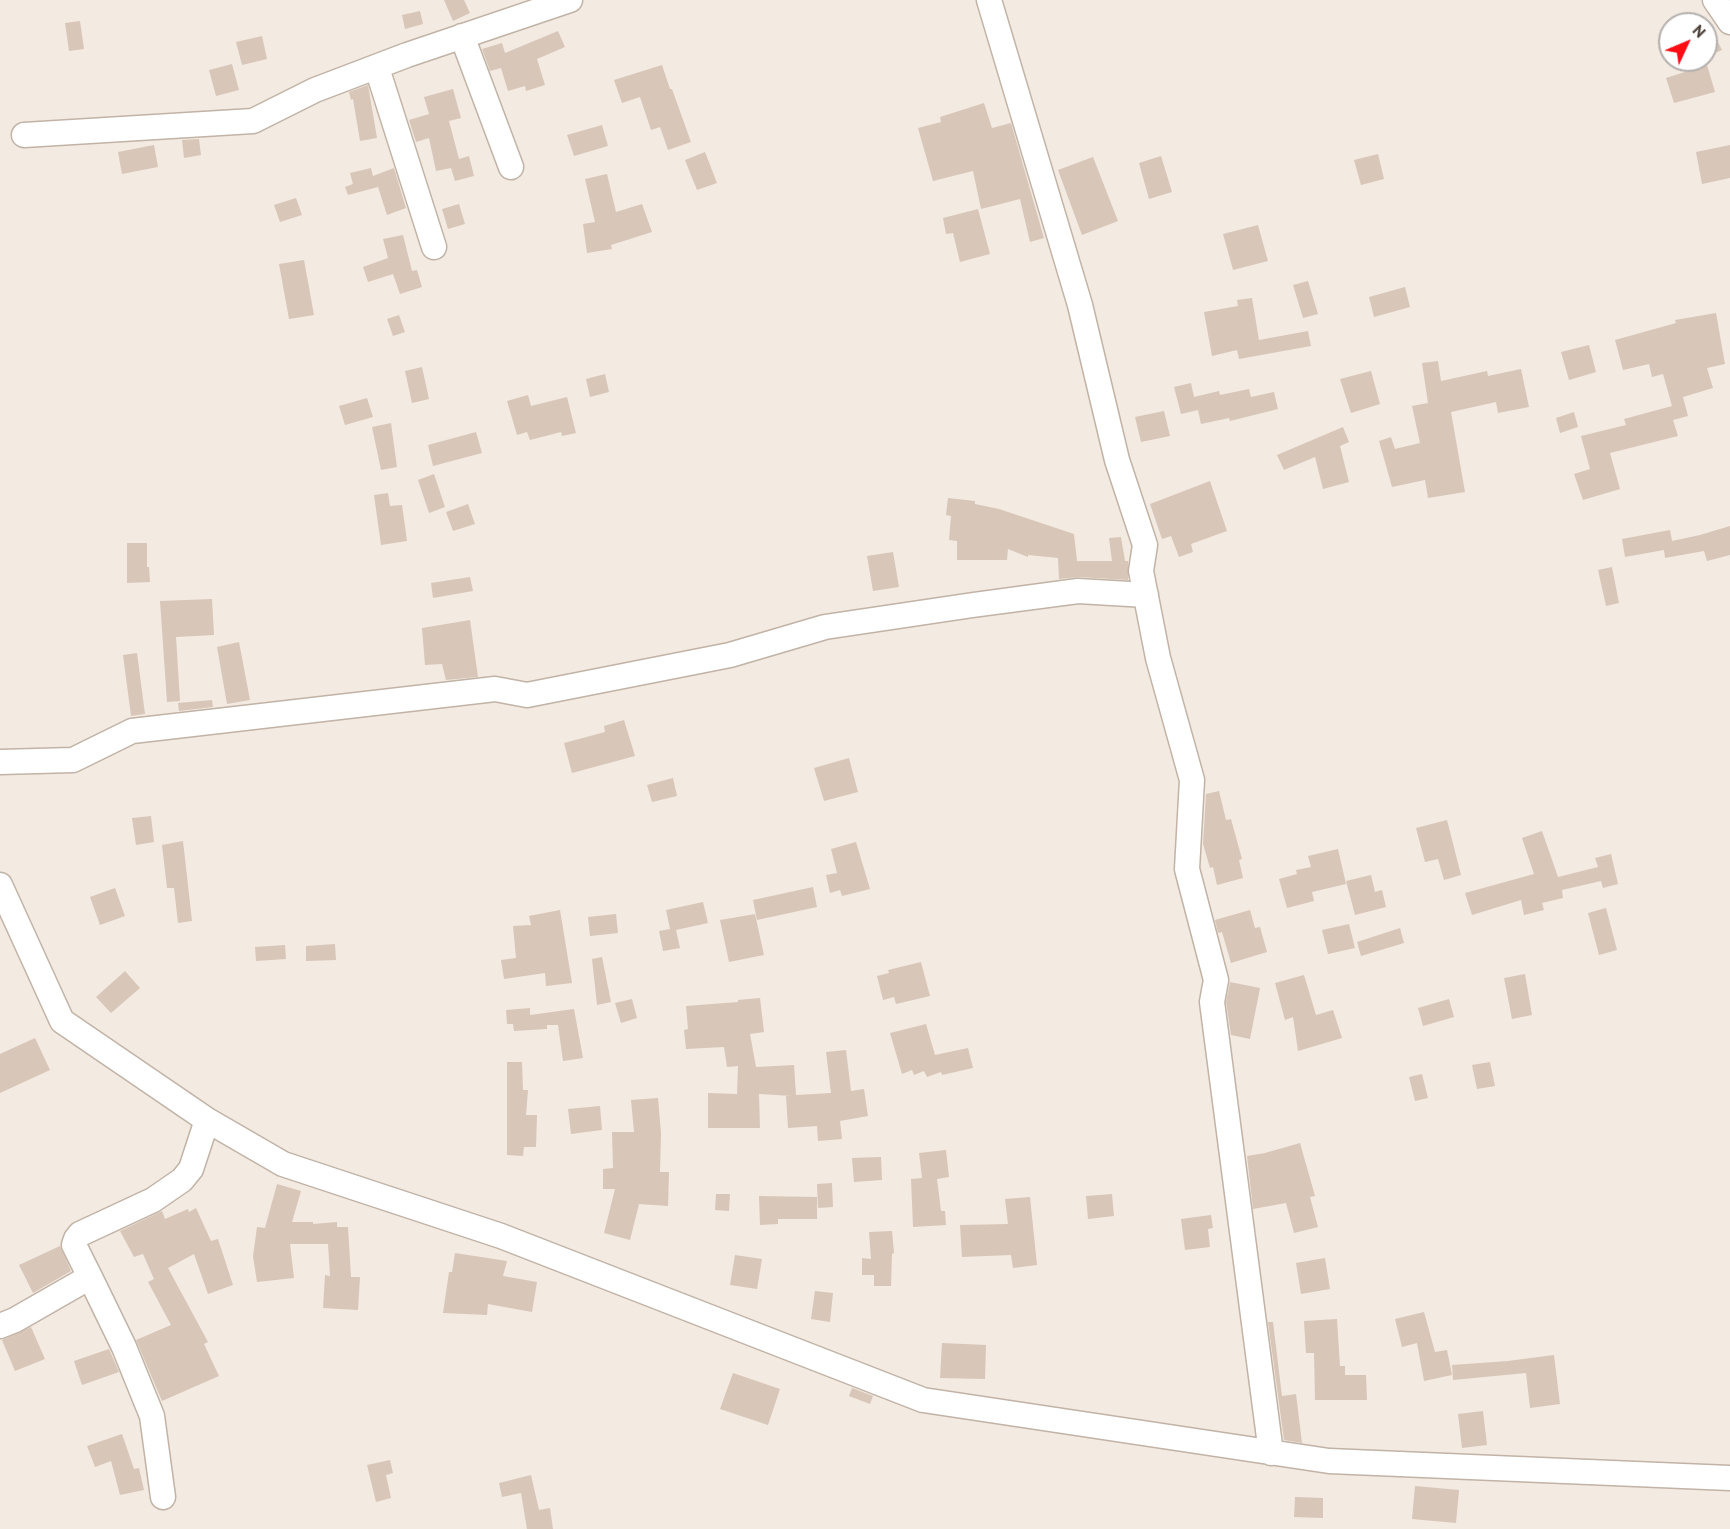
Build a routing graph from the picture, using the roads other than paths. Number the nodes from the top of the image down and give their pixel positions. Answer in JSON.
{"nodes":[{"id":1,"x":570,"y":0,"type":"edge"},
{"id":2,"x":989,"y":0,"type":"edge"},
{"id":3,"x":1715,"y":0,"type":"edge"},
{"id":4,"x":1730,"y":22,"type":"edge"},
{"id":5,"x":462,"y":36,"type":"junction"},
{"id":6,"x":377,"y":68,"type":"junction"},
{"id":7,"x":24,"y":135,"type":"dead end"},
{"id":8,"x":512,"y":167,"type":"dead end"},
{"id":9,"x":434,"y":248,"type":"dead end"},
{"id":10,"x":1146,"y":595,"type":"junction"},
{"id":11,"x":0,"y":762,"type":"edge"},
{"id":12,"x":0,"y":885,"type":"edge"},
{"id":13,"x":207,"y":1120,"type":"junction"},
{"id":14,"x":90,"y":1277,"type":"junction"},
{"id":15,"x":0,"y":1326,"type":"edge"},
{"id":16,"x":1271,"y":1453,"type":"junction"},
{"id":17,"x":1730,"y":1478,"type":"edge"},
{"id":18,"x":163,"y":1497,"type":"dead end"}],
"edges":[{"from":1,"to":5,"type":"street"},
{"from":2,"to":10,"type":"street"},
{"from":3,"to":4,"type":"street"},
{"from":5,"to":6,"type":"street"},
{"from":5,"to":8,"type":"street"},
{"from":6,"to":7,"type":"street"},
{"from":6,"to":9,"type":"street"},
{"from":10,"to":11,"type":"street"},
{"from":10,"to":16,"type":"street"},
{"from":12,"to":13,"type":"street"},
{"from":13,"to":14,"type":"street"},
{"from":13,"to":16,"type":"street"},
{"from":14,"to":15,"type":"street"},
{"from":14,"to":18,"type":"street"},
{"from":16,"to":17,"type":"street"}]}
